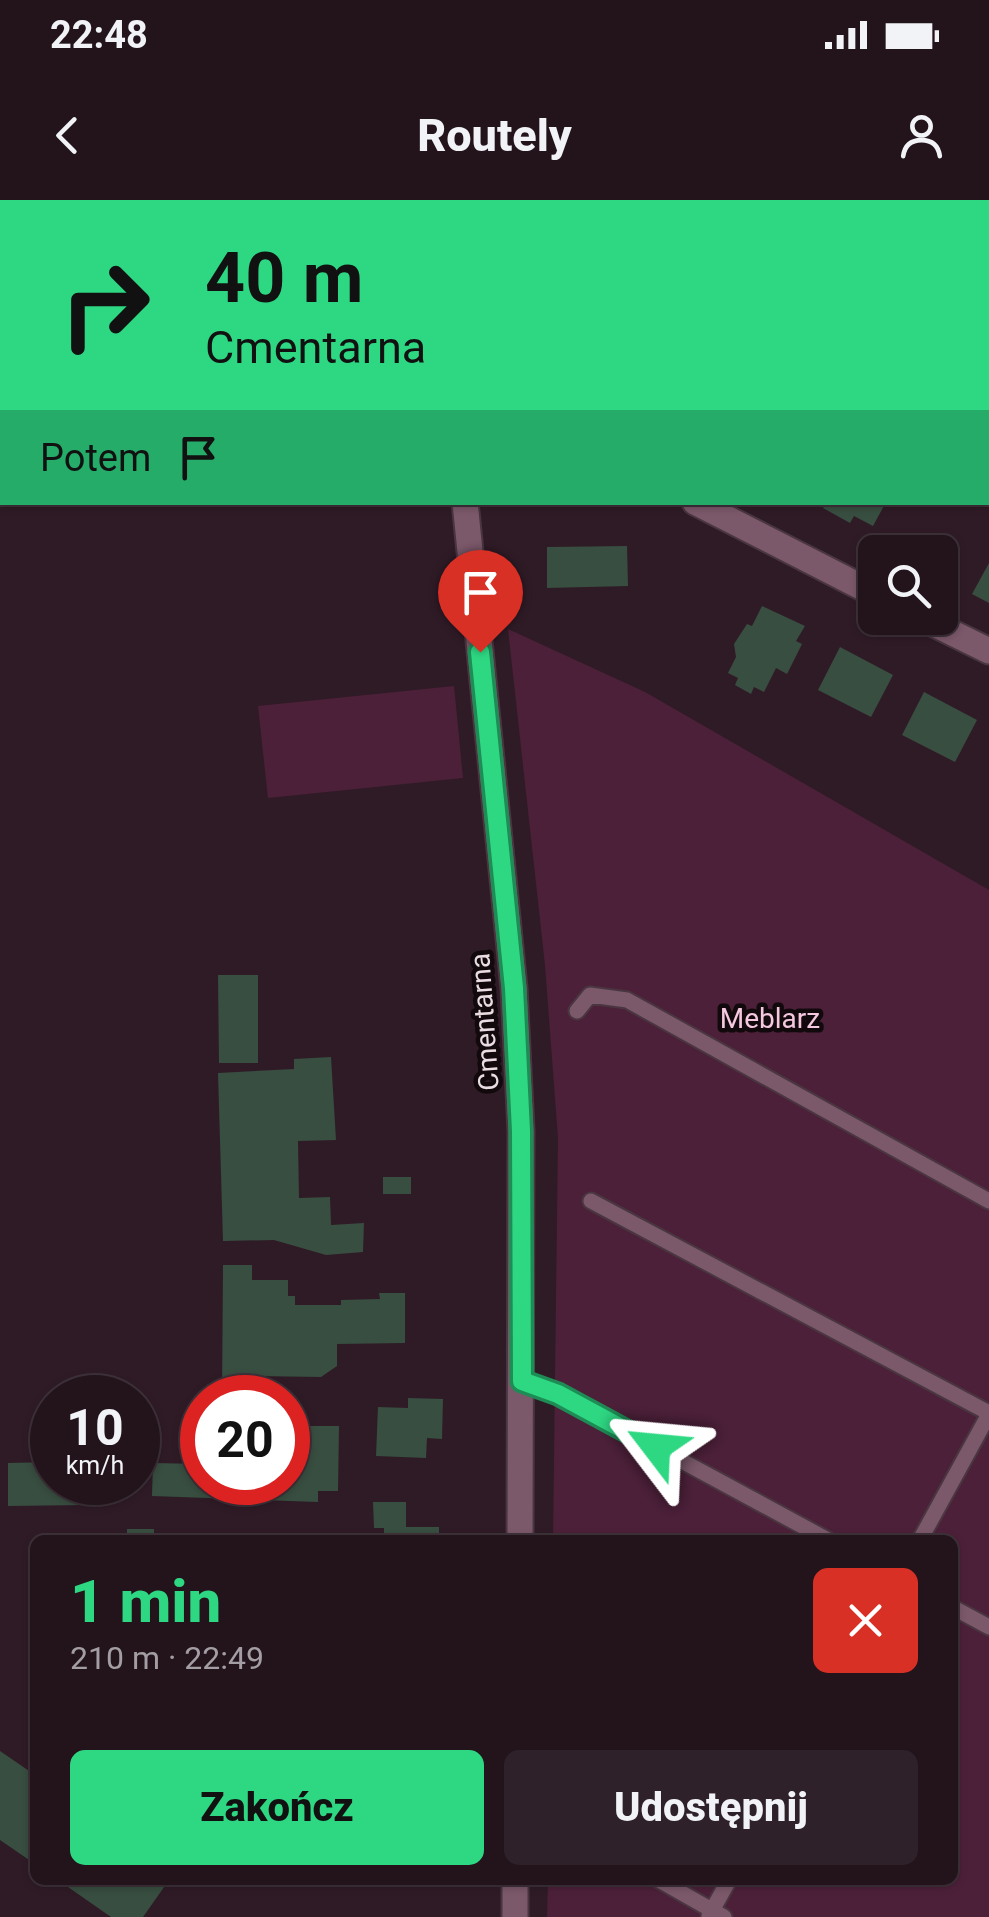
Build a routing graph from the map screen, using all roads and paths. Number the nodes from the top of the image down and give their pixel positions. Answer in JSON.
{"nodes":[{"id":1,"x":465,"y":505,"type":"edge"},
{"id":2,"x":701,"y":505,"type":"edge"},
{"id":3,"x":858,"y":585,"type":"edge"},
{"id":4,"x":957,"y":635,"type":"edge"},
{"id":5,"x":989,"y":651,"type":"edge"},
{"id":6,"x":577,"y":1011,"type":"dead end"},
{"id":7,"x":591,"y":1200,"type":"dead end"},
{"id":8,"x":989,"y":1201,"type":"edge"},
{"id":9,"x":522,"y":1381,"type":"junction"},
{"id":10,"x":989,"y":1413,"type":"edge"},
{"id":11,"x":520,"y":1535,"type":"edge"},
{"id":12,"x":819,"y":1535,"type":"edge"},
{"id":13,"x":923,"y":1535,"type":"edge"},
{"id":14,"x":958,"y":1611,"type":"edge"},
{"id":15,"x":989,"y":1627,"type":"edge"},
{"id":16,"x":515,"y":1885,"type":"edge"},
{"id":17,"x":667,"y":1885,"type":"edge"},
{"id":18,"x":727,"y":1885,"type":"edge"},
{"id":19,"x":715,"y":1915,"type":"edge"},
{"id":20,"x":514,"y":1917,"type":"edge"}],
"edges":[{"from":1,"to":9,"type":"street","name":"Cmentarna"},
{"from":2,"to":3,"type":"street"},
{"from":4,"to":5,"type":"street"},
{"from":6,"to":8,"type":"lane"},
{"from":7,"to":10,"type":"lane"},
{"from":9,"to":11,"type":"street","name":"Cmentarna"},
{"from":9,"to":12,"type":"lane"},
{"from":10,"to":13,"type":"lane"},
{"from":14,"to":15,"type":"lane"},
{"from":16,"to":20,"type":"street"},
{"from":17,"to":19,"type":"lane"},
{"from":18,"to":19,"type":"lane"}]}
